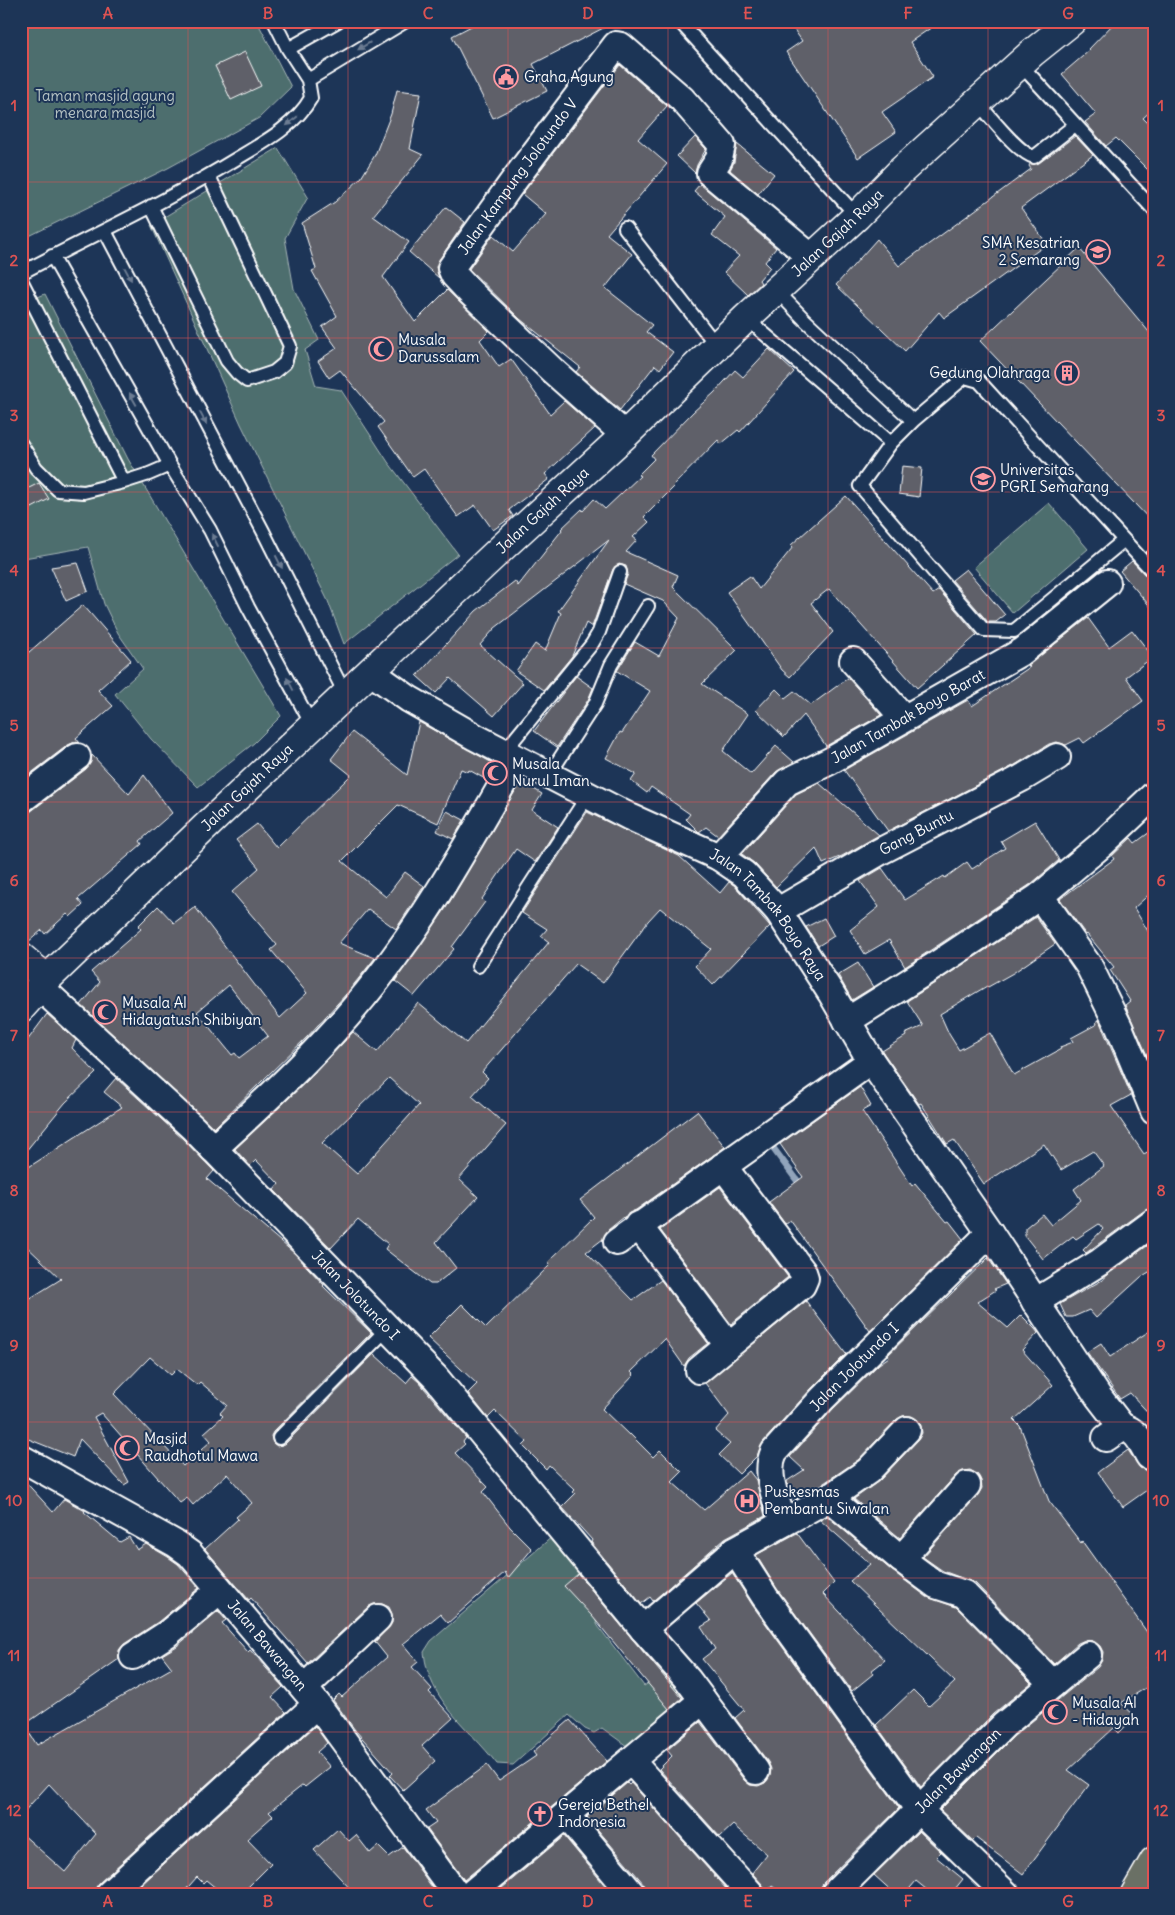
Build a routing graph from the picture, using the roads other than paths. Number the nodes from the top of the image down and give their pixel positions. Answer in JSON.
{"nodes":[{"id":1,"x":274,"y":21,"type":"edge"},
{"id":2,"x":338,"y":21,"type":"edge"},
{"id":3,"x":406,"y":21,"type":"edge"},
{"id":4,"x":679,"y":21,"type":"edge"},
{"id":5,"x":1072,"y":21,"type":"edge"},
{"id":6,"x":288,"y":48,"type":"junction"},
{"id":7,"x":1020,"y":64,"type":"junction"},
{"id":8,"x":308,"y":80,"type":"junction"},
{"id":9,"x":977,"y":102,"type":"junction"},
{"id":10,"x":1075,"y":124,"type":"junction"},
{"id":11,"x":209,"y":176,"type":"junction"},
{"id":12,"x":151,"y":206,"type":"junction"},
{"id":13,"x":1154,"y":210,"type":"edge"},
{"id":14,"x":857,"y":216,"type":"junction"},
{"id":15,"x":625,"y":228,"type":"dead end"},
{"id":16,"x":105,"y":231,"type":"junction"},
{"id":17,"x":52,"y":256,"type":"junction"},
{"id":18,"x":812,"y":258,"type":"junction"},
{"id":19,"x":21,"y":273,"type":"edge"},
{"id":20,"x":21,"y":280,"type":"edge"},
{"id":21,"x":776,"y":290,"type":"junction"},
{"id":22,"x":746,"y":318,"type":"junction"},
{"id":23,"x":717,"y":346,"type":"junction"},
{"id":24,"x":913,"y":421,"type":"junction"},
{"id":25,"x":625,"y":435,"type":"junction"},
{"id":26,"x":21,"y":444,"type":"edge"},
{"id":27,"x":891,"y":444,"type":"junction"},
{"id":28,"x":170,"y":464,"type":"junction"},
{"id":29,"x":124,"y":482,"type":"junction"},
{"id":30,"x":1123,"y":541,"type":"junction"},
{"id":31,"x":620,"y":572,"type":"dead end"},
{"id":32,"x":1154,"y":573,"type":"edge"},
{"id":33,"x":1107,"y":583,"type":"dead end"},
{"id":34,"x":648,"y":606,"type":"dead end"},
{"id":35,"x":853,"y":661,"type":"dead end"},
{"id":36,"x":371,"y":672,"type":"junction"},
{"id":37,"x":346,"y":696,"type":"junction"},
{"id":38,"x":904,"y":718,"type":"junction"},
{"id":39,"x":313,"y":727,"type":"junction"},
{"id":40,"x":77,"y":756,"type":"dead end"},
{"id":41,"x":510,"y":756,"type":"junction"},
{"id":42,"x":1057,"y":757,"type":"dead end"},
{"id":43,"x":549,"y":775,"type":"junction"},
{"id":44,"x":588,"y":795,"type":"junction"},
{"id":45,"x":1154,"y":795,"type":"edge"},
{"id":46,"x":21,"y":800,"type":"edge"},
{"id":47,"x":719,"y":857,"type":"junction"},
{"id":48,"x":1040,"y":896,"type":"junction"},
{"id":49,"x":778,"y":911,"type":"junction"},
{"id":50,"x":21,"y":957,"type":"edge"},
{"id":51,"x":478,"y":966,"type":"dead end"},
{"id":52,"x":32,"y":994,"type":"edge"},
{"id":53,"x":847,"y":1021,"type":"junction"},
{"id":54,"x":871,"y":1061,"type":"junction"},
{"id":55,"x":1154,"y":1111,"type":"edge"},
{"id":56,"x":213,"y":1149,"type":"junction"},
{"id":57,"x":723,"y":1166,"type":"junction"},
{"id":58,"x":1154,"y":1222,"type":"edge"},
{"id":59,"x":638,"y":1225,"type":"junction"},
{"id":60,"x":990,"y":1233,"type":"junction"},
{"id":61,"x":617,"y":1242,"type":"dead end"},
{"id":62,"x":1035,"y":1302,"type":"junction"},
{"id":63,"x":388,"y":1328,"type":"junction"},
{"id":64,"x":728,"y":1346,"type":"junction"},
{"id":65,"x":699,"y":1370,"type":"dead end"},
{"id":66,"x":907,"y":1430,"type":"dead end"},
{"id":67,"x":279,"y":1438,"type":"dead end"},
{"id":68,"x":1154,"y":1457,"type":"edge"},
{"id":69,"x":21,"y":1458,"type":"edge"},
{"id":70,"x":968,"y":1485,"type":"dead end"},
{"id":71,"x":829,"y":1498,"type":"junction"},
{"id":72,"x":783,"y":1522,"type":"junction"},
{"id":73,"x":735,"y":1550,"type":"junction"},
{"id":74,"x":901,"y":1560,"type":"junction"},
{"id":75,"x":220,"y":1590,"type":"junction"},
{"id":76,"x":378,"y":1618,"type":"dead end"},
{"id":77,"x":643,"y":1629,"type":"junction"},
{"id":78,"x":1088,"y":1655,"type":"dead end"},
{"id":79,"x":133,"y":1656,"type":"dead end"},
{"id":80,"x":1053,"y":1684,"type":"junction"},
{"id":81,"x":311,"y":1696,"type":"junction"},
{"id":82,"x":702,"y":1700,"type":"junction"},
{"id":83,"x":631,"y":1760,"type":"junction"},
{"id":84,"x":756,"y":1771,"type":"dead end"},
{"id":85,"x":919,"y":1810,"type":"junction"},
{"id":86,"x":566,"y":1816,"type":"junction"},
{"id":87,"x":1154,"y":1861,"type":"edge"},
{"id":88,"x":109,"y":1894,"type":"edge"},
{"id":89,"x":456,"y":1894,"type":"edge"},
{"id":90,"x":471,"y":1894,"type":"edge"},
{"id":91,"x":632,"y":1894,"type":"edge"},
{"id":92,"x":750,"y":1894,"type":"edge"},
{"id":93,"x":834,"y":1894,"type":"edge"},
{"id":94,"x":1006,"y":1894,"type":"edge"},
{"id":95,"x":1134,"y":1894,"type":"edge"}],
"edges":[{"from":1,"to":6,"type":"lane"},
{"from":2,"to":6,"type":"lane"},
{"from":3,"to":8,"type":"lane","one_way":true},
{"from":4,"to":14,"type":"lane"},
{"from":5,"to":7,"type":"main road","name":"Jalan Gajah Raya"},
{"from":6,"to":8,"type":"lane"},
{"from":7,"to":9,"type":"main road","name":"Jalan Gajah Raya"},
{"from":7,"to":10,"type":"lane"},
{"from":8,"to":11,"type":"lane","one_way":true},
{"from":9,"to":10,"type":"lane"},
{"from":9,"to":14,"type":"main road","name":"Jalan Gajah Raya"},
{"from":10,"to":13,"type":"lane"},
{"from":11,"to":12,"type":"lane"},
{"from":11,"to":12,"type":"lane"},
{"from":12,"to":16,"type":"lane"},
{"from":14,"to":18,"type":"main road","name":"Jalan Gajah Raya"},
{"from":15,"to":23,"type":"lane"},
{"from":16,"to":17,"type":"lane"},
{"from":16,"to":37,"type":"lane","one_way":true},
{"from":17,"to":19,"type":"lane"},
{"from":28,"to":17,"type":"lane","one_way":true},
{"from":18,"to":21,"type":"main road","name":"Jalan Gajah Raya"},
{"from":18,"to":25,"type":"street","name":"Jalan Kampung Jolotundo V"},
{"from":20,"to":29,"type":"lane"},
{"from":21,"to":22,"type":"main road","name":"Jalan Gajah Raya"},
{"from":21,"to":24,"type":"lane"},
{"from":22,"to":23,"type":"main road","name":"Jalan Gajah Raya"},
{"from":22,"to":27,"type":"lane"},
{"from":23,"to":25,"type":"main road","name":"Jalan Gajah Raya"},
{"from":24,"to":27,"type":"lane"},
{"from":24,"to":30,"type":"lane"},
{"from":25,"to":36,"type":"main road","name":"Jalan Gajah Raya"},
{"from":26,"to":29,"type":"lane"},
{"from":27,"to":30,"type":"lane"},
{"from":28,"to":29,"type":"lane"},
{"from":39,"to":28,"type":"lane","one_way":true},
{"from":30,"to":32,"type":"lane"},
{"from":31,"to":41,"type":"lane"},
{"from":33,"to":38,"type":"street","name":"Jalan Tambak Boyo Barat"},
{"from":34,"to":43,"type":"lane"},
{"from":35,"to":38,"type":"street"},
{"from":36,"to":37,"type":"main road","name":"Jalan Gajah Raya"},
{"from":36,"to":41,"type":"street","name":"Jalan Tambak Boyo Raya"},
{"from":37,"to":39,"type":"main road","name":"Jalan Gajah Raya"},
{"from":38,"to":47,"type":"street","name":"Jalan Tambak Boyo Barat"},
{"from":39,"to":52,"type":"main road","name":"Jalan Gajah Raya"},
{"from":40,"to":46,"type":"street"},
{"from":41,"to":43,"type":"street","name":"Jalan Tambak Boyo Raya"},
{"from":41,"to":56,"type":"street"},
{"from":42,"to":49,"type":"street","name":"Gang Buntu"},
{"from":43,"to":44,"type":"street","name":"Jalan Tambak Boyo Raya"},
{"from":44,"to":47,"type":"street","name":"Jalan Tambak Boyo Raya"},
{"from":44,"to":51,"type":"lane"},
{"from":45,"to":48,"type":"street"},
{"from":47,"to":49,"type":"street","name":"Jalan Tambak Boyo Raya"},
{"from":48,"to":53,"type":"street"},
{"from":48,"to":55,"type":"street"},
{"from":49,"to":53,"type":"street","name":"Jalan Tambak Boyo Raya"},
{"from":50,"to":52,"type":"main road"},
{"from":52,"to":56,"type":"street","name":"Jalan Jolotundo I"},
{"from":53,"to":54,"type":"street","name":"Jalan Tambak Boyo Raya"},
{"from":54,"to":57,"type":"street"},
{"from":54,"to":60,"type":"street","name":"Jalan Tambak Boyo Raya"},
{"from":56,"to":63,"type":"street","name":"Jalan Jolotundo I"},
{"from":57,"to":59,"type":"street"},
{"from":57,"to":64,"type":"street"},
{"from":58,"to":62,"type":"street"},
{"from":59,"to":61,"type":"street"},
{"from":59,"to":64,"type":"street"},
{"from":60,"to":62,"type":"street","name":"Jalan Tambak Boyo Raya"},
{"from":60,"to":72,"type":"street","name":"Jalan Jolotundo I"},
{"from":62,"to":68,"type":"street","name":"Jalan Tambak Boyo Raya"},
{"from":63,"to":67,"type":"lane"},
{"from":63,"to":77,"type":"street","name":"Jalan Jolotundo I"},
{"from":64,"to":65,"type":"street"},
{"from":66,"to":71,"type":"street"},
{"from":69,"to":75,"type":"street","name":"Jalan Bawangan"},
{"from":70,"to":74,"type":"street"},
{"from":71,"to":72,"type":"street"},
{"from":71,"to":74,"type":"street"},
{"from":72,"to":73,"type":"street"},
{"from":73,"to":77,"type":"street"},
{"from":73,"to":85,"type":"street"},
{"from":74,"to":80,"type":"street"},
{"from":75,"to":79,"type":"street"},
{"from":75,"to":81,"type":"street","name":"Jalan Bawangan"},
{"from":76,"to":81,"type":"street"},
{"from":77,"to":82,"type":"street","name":"Jalan Jolotundo I"},
{"from":78,"to":80,"type":"street","name":"Jalan Bawangan"},
{"from":80,"to":85,"type":"street","name":"Jalan Bawangan"},
{"from":81,"to":88,"type":"street"},
{"from":81,"to":89,"type":"street","name":"Jalan Bawangan"},
{"from":82,"to":83,"type":"street"},
{"from":82,"to":84,"type":"street","name":"Jalan Jolotundo I"},
{"from":83,"to":86,"type":"street"},
{"from":83,"to":92,"type":"street"},
{"from":85,"to":93,"type":"street","name":"Jalan Bawangan"},
{"from":85,"to":94,"type":"street"},
{"from":86,"to":90,"type":"street"},
{"from":86,"to":91,"type":"street"},
{"from":87,"to":95,"type":"highway"}]}
